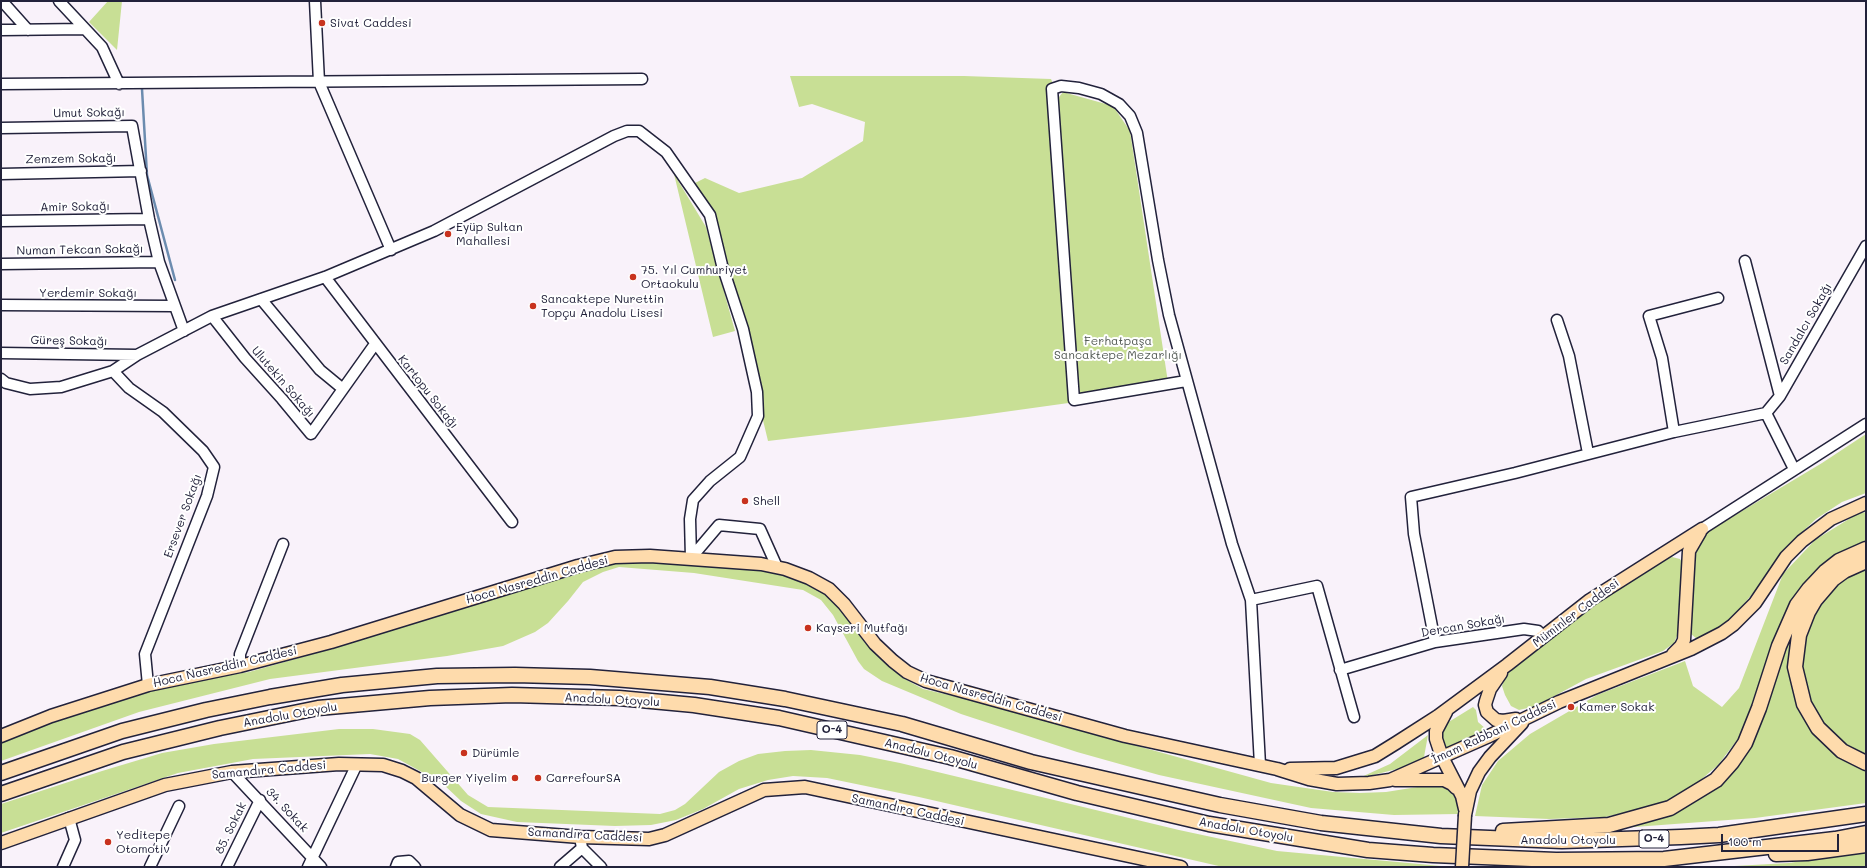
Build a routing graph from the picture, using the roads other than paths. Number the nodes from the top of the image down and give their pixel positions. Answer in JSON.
{"nodes":[{"id":1,"x":2,"y":1,"type":"edge"},
{"id":2,"x":59,"y":1,"type":"edge"},
{"id":3,"x":315,"y":1,"type":"edge"},
{"id":4,"x":85,"y":29,"type":"junction"},
{"id":5,"x":1,"y":30,"type":"edge"},
{"id":6,"x":28,"y":30,"type":"junction"},
{"id":7,"x":642,"y":79,"type":"dead end"},
{"id":8,"x":319,"y":82,"type":"junction"},
{"id":9,"x":1,"y":84,"type":"edge"},
{"id":10,"x":119,"y":84,"type":"junction"},
{"id":11,"x":1,"y":128,"type":"edge"},
{"id":12,"x":141,"y":170,"type":"junction"},
{"id":13,"x":1,"y":174,"type":"edge"},
{"id":14,"x":149,"y":219,"type":"junction"},
{"id":15,"x":1,"y":221,"type":"edge"},
{"id":16,"x":1866,"y":246,"type":"edge"},
{"id":17,"x":391,"y":250,"type":"junction"},
{"id":18,"x":1745,"y":260,"type":"dead end"},
{"id":19,"x":159,"y":262,"type":"junction"},
{"id":20,"x":1,"y":264,"type":"edge"},
{"id":21,"x":325,"y":277,"type":"junction"},
{"id":22,"x":1718,"y":298,"type":"dead end"},
{"id":23,"x":261,"y":299,"type":"junction"},
{"id":24,"x":1,"y":305,"type":"edge"},
{"id":25,"x":174,"y":306,"type":"junction"},
{"id":26,"x":212,"y":316,"type":"junction"},
{"id":27,"x":1557,"y":320,"type":"dead end"},
{"id":28,"x":184,"y":331,"type":"junction"},
{"id":29,"x":374,"y":344,"type":"junction"},
{"id":30,"x":1,"y":353,"type":"edge"},
{"id":31,"x":137,"y":355,"type":"junction"},
{"id":32,"x":113,"y":371,"type":"junction"},
{"id":33,"x":1,"y":379,"type":"edge"},
{"id":34,"x":1186,"y":381,"type":"junction"},
{"id":35,"x":344,"y":389,"type":"junction"},
{"id":36,"x":1780,"y":396,"type":"junction"},
{"id":37,"x":1766,"y":413,"type":"junction"},
{"id":38,"x":1866,"y":424,"type":"edge"},
{"id":39,"x":1674,"y":432,"type":"junction"},
{"id":40,"x":1588,"y":453,"type":"junction"},
{"id":41,"x":1794,"y":469,"type":"junction"},
{"id":42,"x":1866,"y":503,"type":"edge"},
{"id":43,"x":512,"y":522,"type":"dead end"},
{"id":44,"x":1702,"y":529,"type":"junction"},
{"id":45,"x":282,"y":544,"type":"dead end"},
{"id":46,"x":1866,"y":548,"type":"edge"},
{"id":47,"x":1664,"y":552,"type":"junction"},
{"id":48,"x":691,"y":558,"type":"junction"},
{"id":49,"x":1688,"y":560,"type":"junction"},
{"id":50,"x":1866,"y":561,"type":"edge"},
{"id":51,"x":777,"y":567,"type":"junction"},
{"id":52,"x":1251,"y":600,"type":"junction"},
{"id":53,"x":1684,"y":632,"type":"junction"},
{"id":54,"x":1544,"y":637,"type":"junction"},
{"id":55,"x":1709,"y":640,"type":"junction"},
{"id":56,"x":1435,"y":642,"type":"junction"},
{"id":57,"x":1665,"y":659,"type":"junction"},
{"id":58,"x":1507,"y":665,"type":"junction"},
{"id":59,"x":240,"y":666,"type":"junction"},
{"id":60,"x":1340,"y":670,"type":"junction"},
{"id":61,"x":148,"y":685,"type":"junction"},
{"id":62,"x":1448,"y":708,"type":"junction"},
{"id":63,"x":1530,"y":715,"type":"junction"},
{"id":64,"x":1354,"y":717,"type":"dead end"},
{"id":65,"x":1,"y":736,"type":"edge"},
{"id":66,"x":1442,"y":757,"type":"junction"},
{"id":67,"x":1866,"y":763,"type":"edge"},
{"id":68,"x":357,"y":764,"type":"junction"},
{"id":69,"x":1260,"y":765,"type":"junction"},
{"id":70,"x":1277,"y":769,"type":"junction"},
{"id":71,"x":232,"y":772,"type":"junction"},
{"id":72,"x":1,"y":773,"type":"edge"},
{"id":73,"x":1390,"y":780,"type":"junction"},
{"id":74,"x":1,"y":794,"type":"edge"},
{"id":75,"x":1462,"y":796,"type":"junction"},
{"id":76,"x":260,"y":800,"type":"junction"},
{"id":77,"x":179,"y":806,"type":"dead end"},
{"id":78,"x":1866,"y":814,"type":"edge"},
{"id":79,"x":1465,"y":815,"type":"junction"},
{"id":80,"x":68,"y":818,"type":"junction"},
{"id":81,"x":1866,"y":833,"type":"edge"},
{"id":82,"x":1441,"y":836,"type":"junction"},
{"id":83,"x":581,"y":842,"type":"junction"},
{"id":84,"x":1,"y":843,"type":"edge"},
{"id":85,"x":1866,"y":845,"type":"edge"},
{"id":86,"x":312,"y":857,"type":"junction"},
{"id":87,"x":1664,"y":859,"type":"junction"},
{"id":88,"x":397,"y":865,"type":"edge"},
{"id":89,"x":63,"y":867,"type":"edge"},
{"id":90,"x":150,"y":867,"type":"edge"},
{"id":91,"x":227,"y":867,"type":"edge"},
{"id":92,"x":308,"y":867,"type":"edge"},
{"id":93,"x":321,"y":867,"type":"edge"},
{"id":94,"x":415,"y":867,"type":"edge"},
{"id":95,"x":560,"y":867,"type":"edge"},
{"id":96,"x":601,"y":867,"type":"edge"},
{"id":97,"x":1181,"y":867,"type":"edge"},
{"id":98,"x":1462,"y":867,"type":"edge"}],
"edges":[{"from":1,"to":6,"type":"street"},
{"from":2,"to":4,"type":"street"},
{"from":3,"to":8,"type":"street"},
{"from":4,"to":6,"type":"street"},
{"from":4,"to":10,"type":"street"},
{"from":5,"to":6,"type":"street"},
{"from":7,"to":8,"type":"street"},
{"from":8,"to":10,"type":"street"},
{"from":8,"to":17,"type":"street"},
{"from":9,"to":10,"type":"street"},
{"from":11,"to":12,"type":"street","name":"Umut Sokağı"},
{"from":12,"to":13,"type":"street","name":"Zemzem Sokağı"},
{"from":12,"to":14,"type":"street"},
{"from":14,"to":15,"type":"street","name":"Amir Sokağı"},
{"from":14,"to":19,"type":"street"},
{"from":16,"to":36,"type":"street","name":"Sandalcı Sokağı"},
{"from":17,"to":21,"type":"street"},
{"from":17,"to":48,"type":"street"},
{"from":18,"to":36,"type":"street"},
{"from":19,"to":20,"type":"street","name":"Numan Tekcan Sokağı"},
{"from":19,"to":25,"type":"street"},
{"from":21,"to":23,"type":"street"},
{"from":21,"to":29,"type":"street","name":"Kartopu Sokağı"},
{"from":22,"to":39,"type":"street"},
{"from":23,"to":26,"type":"street"},
{"from":23,"to":35,"type":"street"},
{"from":24,"to":25,"type":"street","name":"Yerdemir Sokağı"},
{"from":25,"to":28,"type":"street"},
{"from":26,"to":28,"type":"street"},
{"from":26,"to":35,"type":"street","name":"Ulutekin Sokağı"},
{"from":27,"to":40,"type":"street"},
{"from":28,"to":31,"type":"street"},
{"from":29,"to":35,"type":"street","name":"Ulutekin Sokağı"},
{"from":29,"to":43,"type":"street","name":"Kartopu Sokağı"},
{"from":30,"to":31,"type":"street","name":"Güreş Sokağı"},
{"from":31,"to":32,"type":"street"},
{"from":32,"to":33,"type":"street"},
{"from":32,"to":61,"type":"street","name":"Ersever Sokağı"},
{"from":34,"to":34,"type":"street"},
{"from":34,"to":52,"type":"street"},
{"from":36,"to":37,"type":"street","name":"Sandalcı Sokağı"},
{"from":37,"to":39,"type":"street"},
{"from":37,"to":41,"type":"street"},
{"from":38,"to":41,"type":"street","name":"Müminler Caddesi"},
{"from":39,"to":40,"type":"street"},
{"from":40,"to":56,"type":"street"},
{"from":41,"to":44,"type":"street","name":"Müminler Caddesi"},
{"from":42,"to":55,"type":"main road","name":"İmam Rabbani Caddesi"},
{"from":44,"to":47,"type":"main road","name":"Müminler Caddesi"},
{"from":44,"to":49,"type":"main road"},
{"from":45,"to":59,"type":"street"},
{"from":46,"to":82,"type":"highway"},
{"from":47,"to":49,"type":"main road"},
{"from":47,"to":54,"type":"main road","name":"Müminler Caddesi"},
{"from":48,"to":51,"type":"main road","name":"Hoca Nasreddin Caddesi"},
{"from":48,"to":51,"type":"street"},
{"from":48,"to":59,"type":"main road","name":"Hoca Nasreddin Caddesi"},
{"from":49,"to":53,"type":"main road"},
{"from":50,"to":67,"type":"highway"},
{"from":51,"to":69,"type":"main road","name":"Hoca Nasreddin Caddesi"},
{"from":52,"to":60,"type":"street"},
{"from":52,"to":69,"type":"street"},
{"from":53,"to":55,"type":"main road"},
{"from":53,"to":57,"type":"main road"},
{"from":54,"to":56,"type":"street","name":"Dercan Sokağı"},
{"from":54,"to":58,"type":"main road","name":"Müminler Caddesi"},
{"from":55,"to":57,"type":"main road","name":"İmam Rabbani Caddesi"},
{"from":56,"to":60,"type":"street","name":"Dercan Sokağı"},
{"from":57,"to":63,"type":"main road","name":"İmam Rabbani Caddesi"},
{"from":58,"to":62,"type":"main road","name":"Müminler Caddesi"},
{"from":58,"to":63,"type":"main road"},
{"from":59,"to":61,"type":"main road","name":"Hoca Nasreddin Caddesi"},
{"from":60,"to":64,"type":"street"},
{"from":61,"to":65,"type":"main road","name":"Hoca Nasreddin Caddesi"},
{"from":62,"to":66,"type":"main road"},
{"from":62,"to":70,"type":"main road","name":"Müminler Caddesi"},
{"from":63,"to":66,"type":"main road","name":"İmam Rabbani Caddesi"},
{"from":63,"to":79,"type":"main road"},
{"from":66,"to":73,"type":"main road","name":"İmam Rabbani Caddesi"},
{"from":66,"to":75,"type":"main road"},
{"from":68,"to":71,"type":"main road","name":"Samandıra Caddesi"},
{"from":68,"to":83,"type":"main road","name":"Samandıra Caddesi"},
{"from":68,"to":86,"type":"street"},
{"from":69,"to":70,"type":"main road","name":"Hoca Nasreddin Caddesi"},
{"from":70,"to":73,"type":"main road","name":"İmam Rabbani Caddesi"},
{"from":71,"to":76,"type":"street","name":"34. Sokak"},
{"from":71,"to":80,"type":"main road","name":"Samandıra Caddesi"},
{"from":72,"to":82,"type":"highway","name":"Anadolu Otoyolu","number":"O-4"},
{"from":73,"to":75,"type":"main road"},
{"from":74,"to":87,"type":"highway","name":"Anadolu Otoyolu","number":"O-4"},
{"from":75,"to":79,"type":"main road"},
{"from":76,"to":86,"type":"street","name":"34. Sokak"},
{"from":76,"to":91,"type":"street","name":"85. Sokak"},
{"from":77,"to":90,"type":"street"},
{"from":78,"to":82,"type":"highway","name":"Anadolu Otoyolu","number":"O-4"},
{"from":79,"to":98,"type":"main road","bridge":true},
{"from":80,"to":84,"type":"main road","name":"Samandıra Caddesi"},
{"from":80,"to":89,"type":"street"},
{"from":81,"to":87,"type":"highway","name":"Anadolu Otoyolu","number":"O-4"},
{"from":83,"to":95,"type":"street"},
{"from":83,"to":96,"type":"street"},
{"from":83,"to":97,"type":"main road","name":"Samandıra Caddesi"},
{"from":85,"to":87,"type":"highway"},
{"from":86,"to":92,"type":"street"},
{"from":86,"to":93,"type":"street","name":"34. Sokak"},
{"from":88,"to":94,"type":"street"}]}
